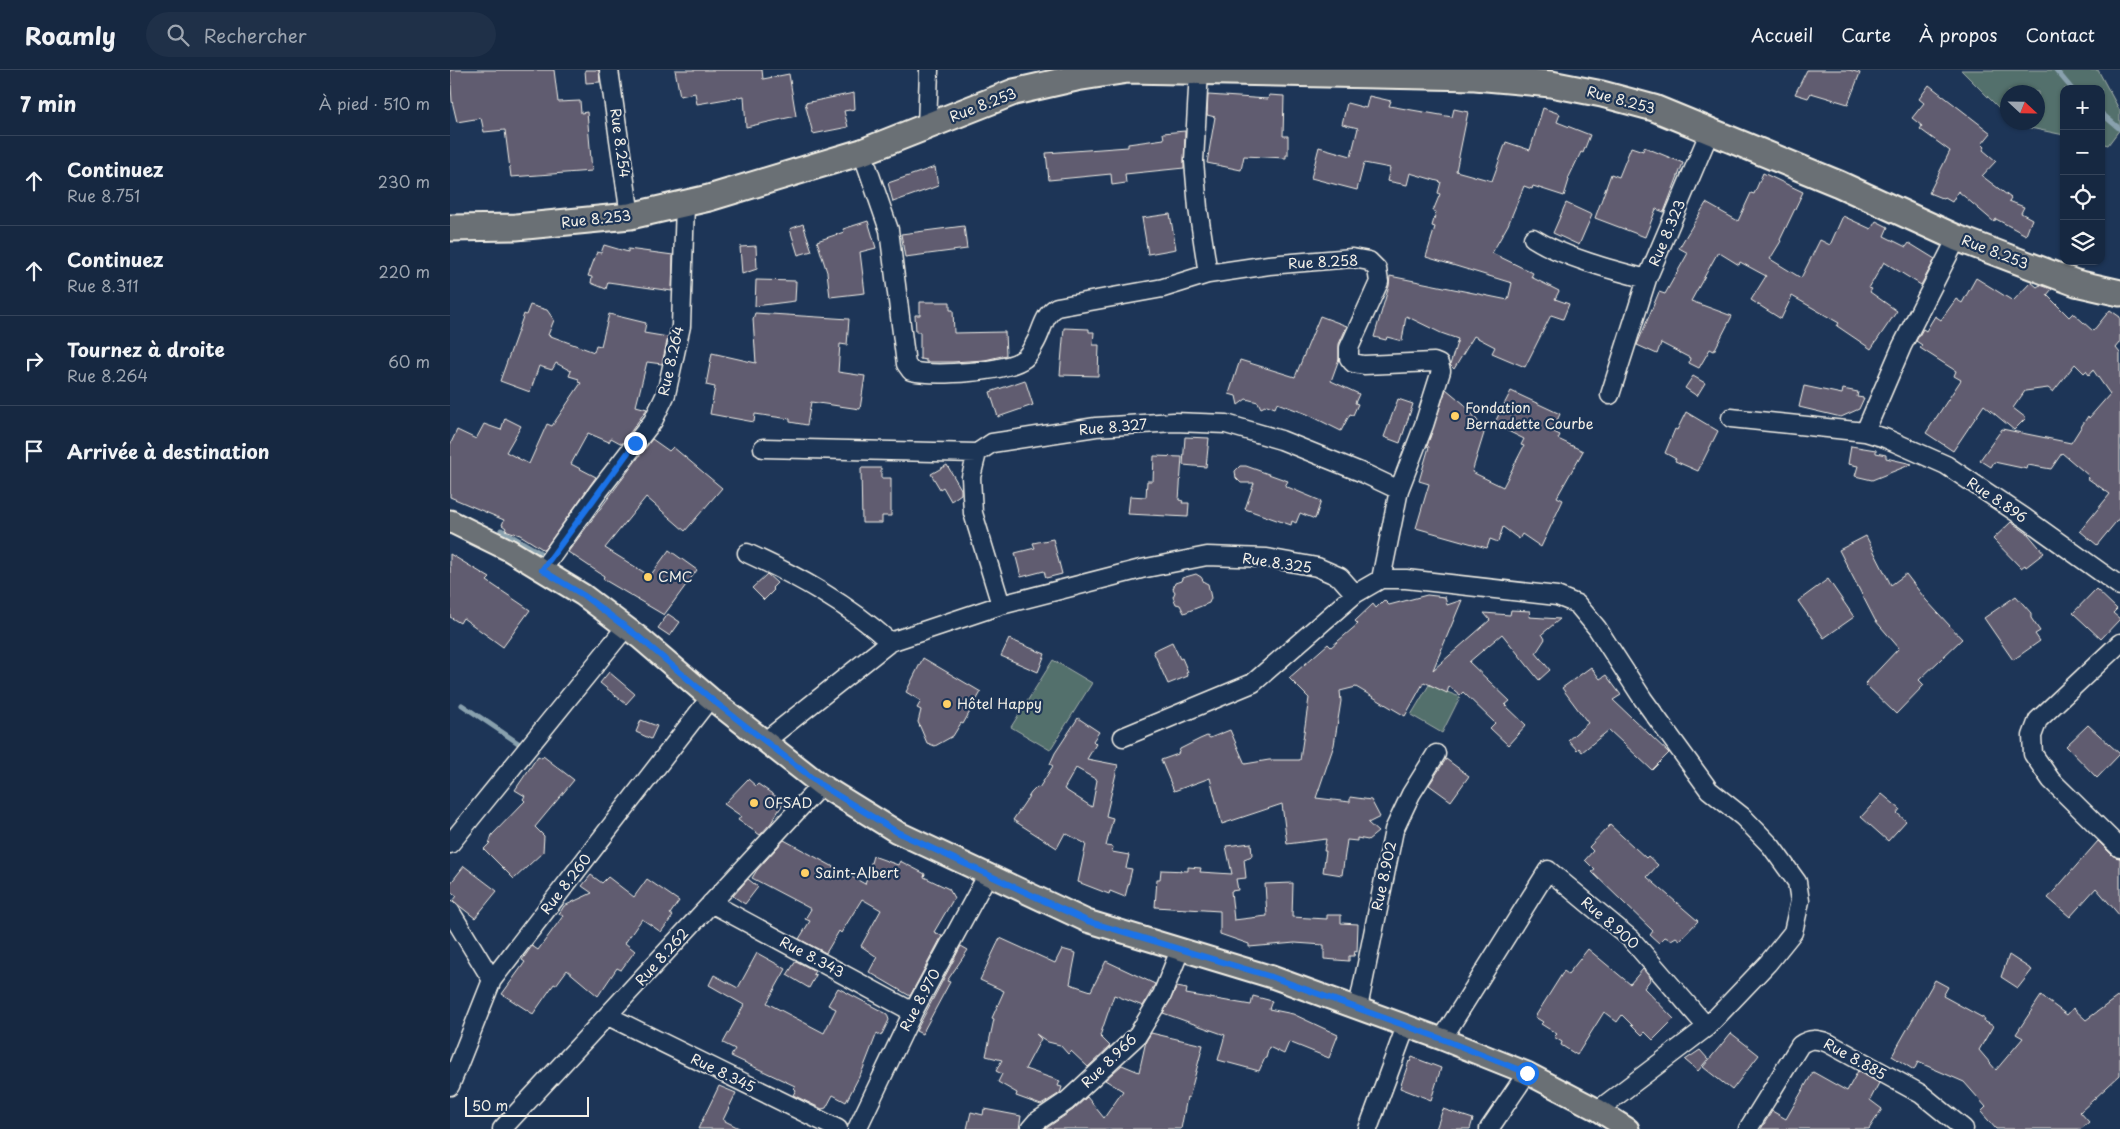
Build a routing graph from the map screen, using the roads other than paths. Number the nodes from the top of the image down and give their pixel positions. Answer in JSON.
{"nodes":[{"id":1,"x":610,"y":70,"type":"edge"},
{"id":2,"x":929,"y":70,"type":"edge"},
{"id":3,"x":1199,"y":71,"type":"edge"},
{"id":4,"x":1476,"y":73,"type":"edge"},
{"id":5,"x":927,"y":126,"type":"junction"},
{"id":6,"x":1710,"y":131,"type":"junction"},
{"id":7,"x":862,"y":152,"type":"junction"},
{"id":8,"x":685,"y":204,"type":"junction"},
{"id":9,"x":630,"y":216,"type":"junction"},
{"id":10,"x":450,"y":228,"type":"edge"},
{"id":11,"x":1533,"y":238,"type":"dead end"},
{"id":12,"x":1957,"y":238,"type":"junction"},
{"id":13,"x":1208,"y":274,"type":"junction"},
{"id":14,"x":1647,"y":279,"type":"junction"},
{"id":15,"x":2120,"y":293,"type":"edge"},
{"id":16,"x":1610,"y":395,"type":"dead end"},
{"id":17,"x":1731,"y":418,"type":"dead end"},
{"id":18,"x":1864,"y":432,"type":"junction"},
{"id":19,"x":763,"y":448,"type":"dead end"},
{"id":20,"x":977,"y":453,"type":"junction"},
{"id":21,"x":1399,"y":490,"type":"junction"},
{"id":22,"x":450,"y":521,"type":"edge"},
{"id":23,"x":747,"y":553,"type":"dead end"},
{"id":24,"x":542,"y":570,"type":"junction"},
{"id":25,"x":1382,"y":579,"type":"junction"},
{"id":26,"x":2120,"y":586,"type":"edge"},
{"id":27,"x":1355,"y":594,"type":"junction"},
{"id":28,"x":1001,"y":605,"type":"junction"},
{"id":29,"x":626,"y":628,"type":"junction"},
{"id":30,"x":890,"y":642,"type":"junction"},
{"id":31,"x":2120,"y":643,"type":"edge"},
{"id":32,"x":710,"y":698,"type":"junction"},
{"id":33,"x":1123,"y":737,"type":"dead end"},
{"id":34,"x":764,"y":742,"type":"junction"},
{"id":35,"x":1436,"y":754,"type":"dead end"},
{"id":36,"x":821,"y":785,"type":"junction"},
{"id":37,"x":450,"y":844,"type":"edge"},
{"id":38,"x":2120,"y":848,"type":"edge"},
{"id":39,"x":988,"y":874,"type":"junction"},
{"id":40,"x":711,"y":903,"type":"junction"},
{"id":41,"x":450,"y":911,"type":"edge"},
{"id":42,"x":1180,"y":950,"type":"junction"},
{"id":43,"x":492,"y":980,"type":"junction"},
{"id":44,"x":1358,"y":1008,"type":"junction"},
{"id":45,"x":913,"y":1012,"type":"junction"},
{"id":46,"x":608,"y":1016,"type":"junction"},
{"id":47,"x":1406,"y":1026,"type":"junction"},
{"id":48,"x":1708,"y":1027,"type":"junction"},
{"id":49,"x":1442,"y":1039,"type":"junction"},
{"id":50,"x":1527,"y":1073,"type":"junction"},
{"id":51,"x":450,"y":1086,"type":"edge"},
{"id":52,"x":1598,"y":1110,"type":"junction"},
{"id":53,"x":502,"y":1129,"type":"edge"},
{"id":54,"x":838,"y":1129,"type":"edge"},
{"id":55,"x":857,"y":1129,"type":"edge"},
{"id":56,"x":1030,"y":1129,"type":"edge"},
{"id":57,"x":1368,"y":1129,"type":"edge"},
{"id":58,"x":1489,"y":1129,"type":"edge"},
{"id":59,"x":1628,"y":1129,"type":"edge"},
{"id":60,"x":1748,"y":1129,"type":"edge"},
{"id":61,"x":1964,"y":1129,"type":"edge"}],
"edges":[{"from":1,"to":9,"type":"street","name":"Rue 8.254"},
{"from":2,"to":5,"type":"street"},
{"from":3,"to":4,"type":"highway","name":"Rue 8.253"},
{"from":3,"to":5,"type":"highway","name":"Rue 8.253"},
{"from":3,"to":13,"type":"street"},
{"from":4,"to":6,"type":"highway","name":"Rue 8.253"},
{"from":5,"to":7,"type":"highway","name":"Rue 8.253"},
{"from":6,"to":12,"type":"highway","name":"Rue 8.253"},
{"from":6,"to":14,"type":"street","name":"Rue 8.323"},
{"from":7,"to":8,"type":"highway","name":"Rue 8.253"},
{"from":7,"to":13,"type":"street"},
{"from":8,"to":9,"type":"highway","name":"Rue 8.253"},
{"from":8,"to":24,"type":"street","name":"Rue 8.264"},
{"from":9,"to":10,"type":"highway","name":"Rue 8.253"},
{"from":11,"to":14,"type":"street","name":"Rue 8.323"},
{"from":12,"to":15,"type":"highway","name":"Rue 8.253"},
{"from":12,"to":18,"type":"street"},
{"from":13,"to":21,"type":"street","name":"Rue 8.258"},
{"from":14,"to":16,"type":"street"},
{"from":17,"to":18,"type":"street","name":"Rue 8.896"},
{"from":18,"to":26,"type":"street","name":"Rue 8.896"},
{"from":19,"to":20,"type":"street"},
{"from":20,"to":21,"type":"street","name":"Rue 8.327"},
{"from":20,"to":28,"type":"street"},
{"from":21,"to":25,"type":"street","name":"Rue 8.258"},
{"from":22,"to":24,"type":"main road"},
{"from":23,"to":30,"type":"street"},
{"from":24,"to":29,"type":"main road"},
{"from":25,"to":27,"type":"street"},
{"from":25,"to":48,"type":"street"},
{"from":27,"to":28,"type":"street","name":"Rue 8.325"},
{"from":27,"to":33,"type":"street"},
{"from":28,"to":30,"type":"street","name":"Rue 8.325"},
{"from":29,"to":32,"type":"main road"},
{"from":29,"to":37,"type":"street"},
{"from":30,"to":34,"type":"street"},
{"from":31,"to":38,"type":"street"},
{"from":32,"to":34,"type":"main road"},
{"from":32,"to":43,"type":"street","name":"Rue 8.260"},
{"from":34,"to":36,"type":"main road"},
{"from":35,"to":44,"type":"street","name":"Rue 8.902"},
{"from":36,"to":39,"type":"main road"},
{"from":36,"to":40,"type":"street","name":"Rue 8.262"},
{"from":39,"to":42,"type":"main road"},
{"from":39,"to":45,"type":"street","name":"Rue 8.970"},
{"from":40,"to":45,"type":"street","name":"Rue 8.343"},
{"from":40,"to":46,"type":"street","name":"Rue 8.262"},
{"from":41,"to":43,"type":"street"},
{"from":42,"to":44,"type":"main road"},
{"from":42,"to":56,"type":"street","name":"Rue 8.966"},
{"from":43,"to":51,"type":"street","name":"Rue 8.260"},
{"from":44,"to":47,"type":"main road"},
{"from":45,"to":55,"type":"street","name":"Rue 8.970"},
{"from":46,"to":53,"type":"street","name":"Rue 8.262"},
{"from":46,"to":54,"type":"street","name":"Rue 8.345"},
{"from":47,"to":49,"type":"main road"},
{"from":47,"to":57,"type":"street"},
{"from":48,"to":49,"type":"street","name":"Rue 8.900"},
{"from":48,"to":52,"type":"street"},
{"from":49,"to":50,"type":"main road"},
{"from":50,"to":52,"type":"main road"},
{"from":50,"to":58,"type":"street"},
{"from":52,"to":59,"type":"main road"},
{"from":60,"to":61,"type":"street","name":"Rue 8.885"}]}
